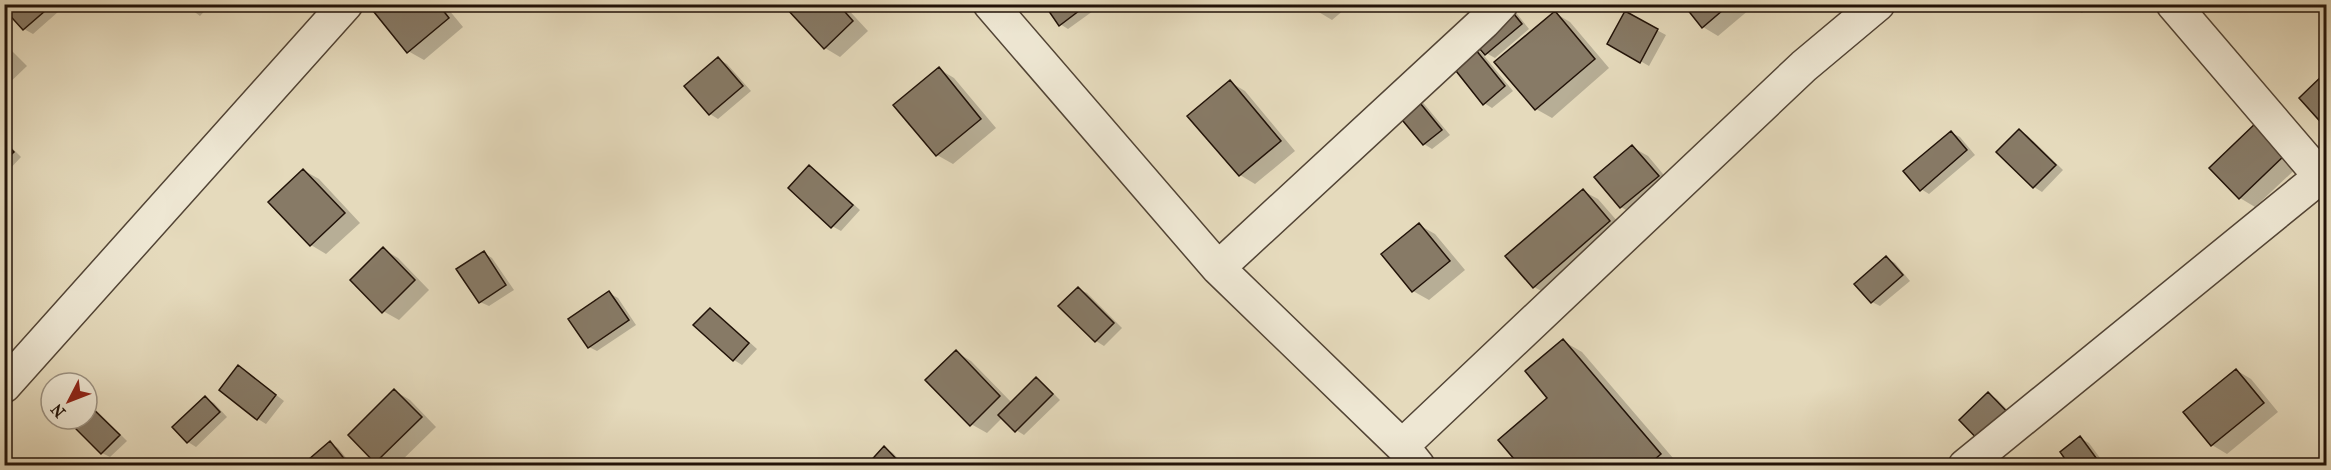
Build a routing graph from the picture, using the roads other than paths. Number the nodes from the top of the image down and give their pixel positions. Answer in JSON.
{"nodes":[{"id":1,"x":346,"y":4,"type":"edge"},
{"id":2,"x":990,"y":4,"type":"edge"},
{"id":3,"x":1501,"y":4,"type":"edge"},
{"id":4,"x":1878,"y":4,"type":"edge"},
{"id":5,"x":2173,"y":4,"type":"edge"},
{"id":6,"x":2324,"y":174,"type":"edge"},
{"id":7,"x":1218,"y":268,"type":"junction"},
{"id":8,"x":4,"y":387,"type":"edge"},
{"id":9,"x":1410,"y":456,"type":"edge"},
{"id":10,"x":1965,"y":465,"type":"edge"}],
"edges":[{"from":1,"to":8,"type":"street"},
{"from":2,"to":7,"type":"street"},
{"from":3,"to":7,"type":"street"},
{"from":4,"to":9,"type":"street"},
{"from":5,"to":6,"type":"street"},
{"from":6,"to":10,"type":"street"},
{"from":7,"to":9,"type":"street"}]}
